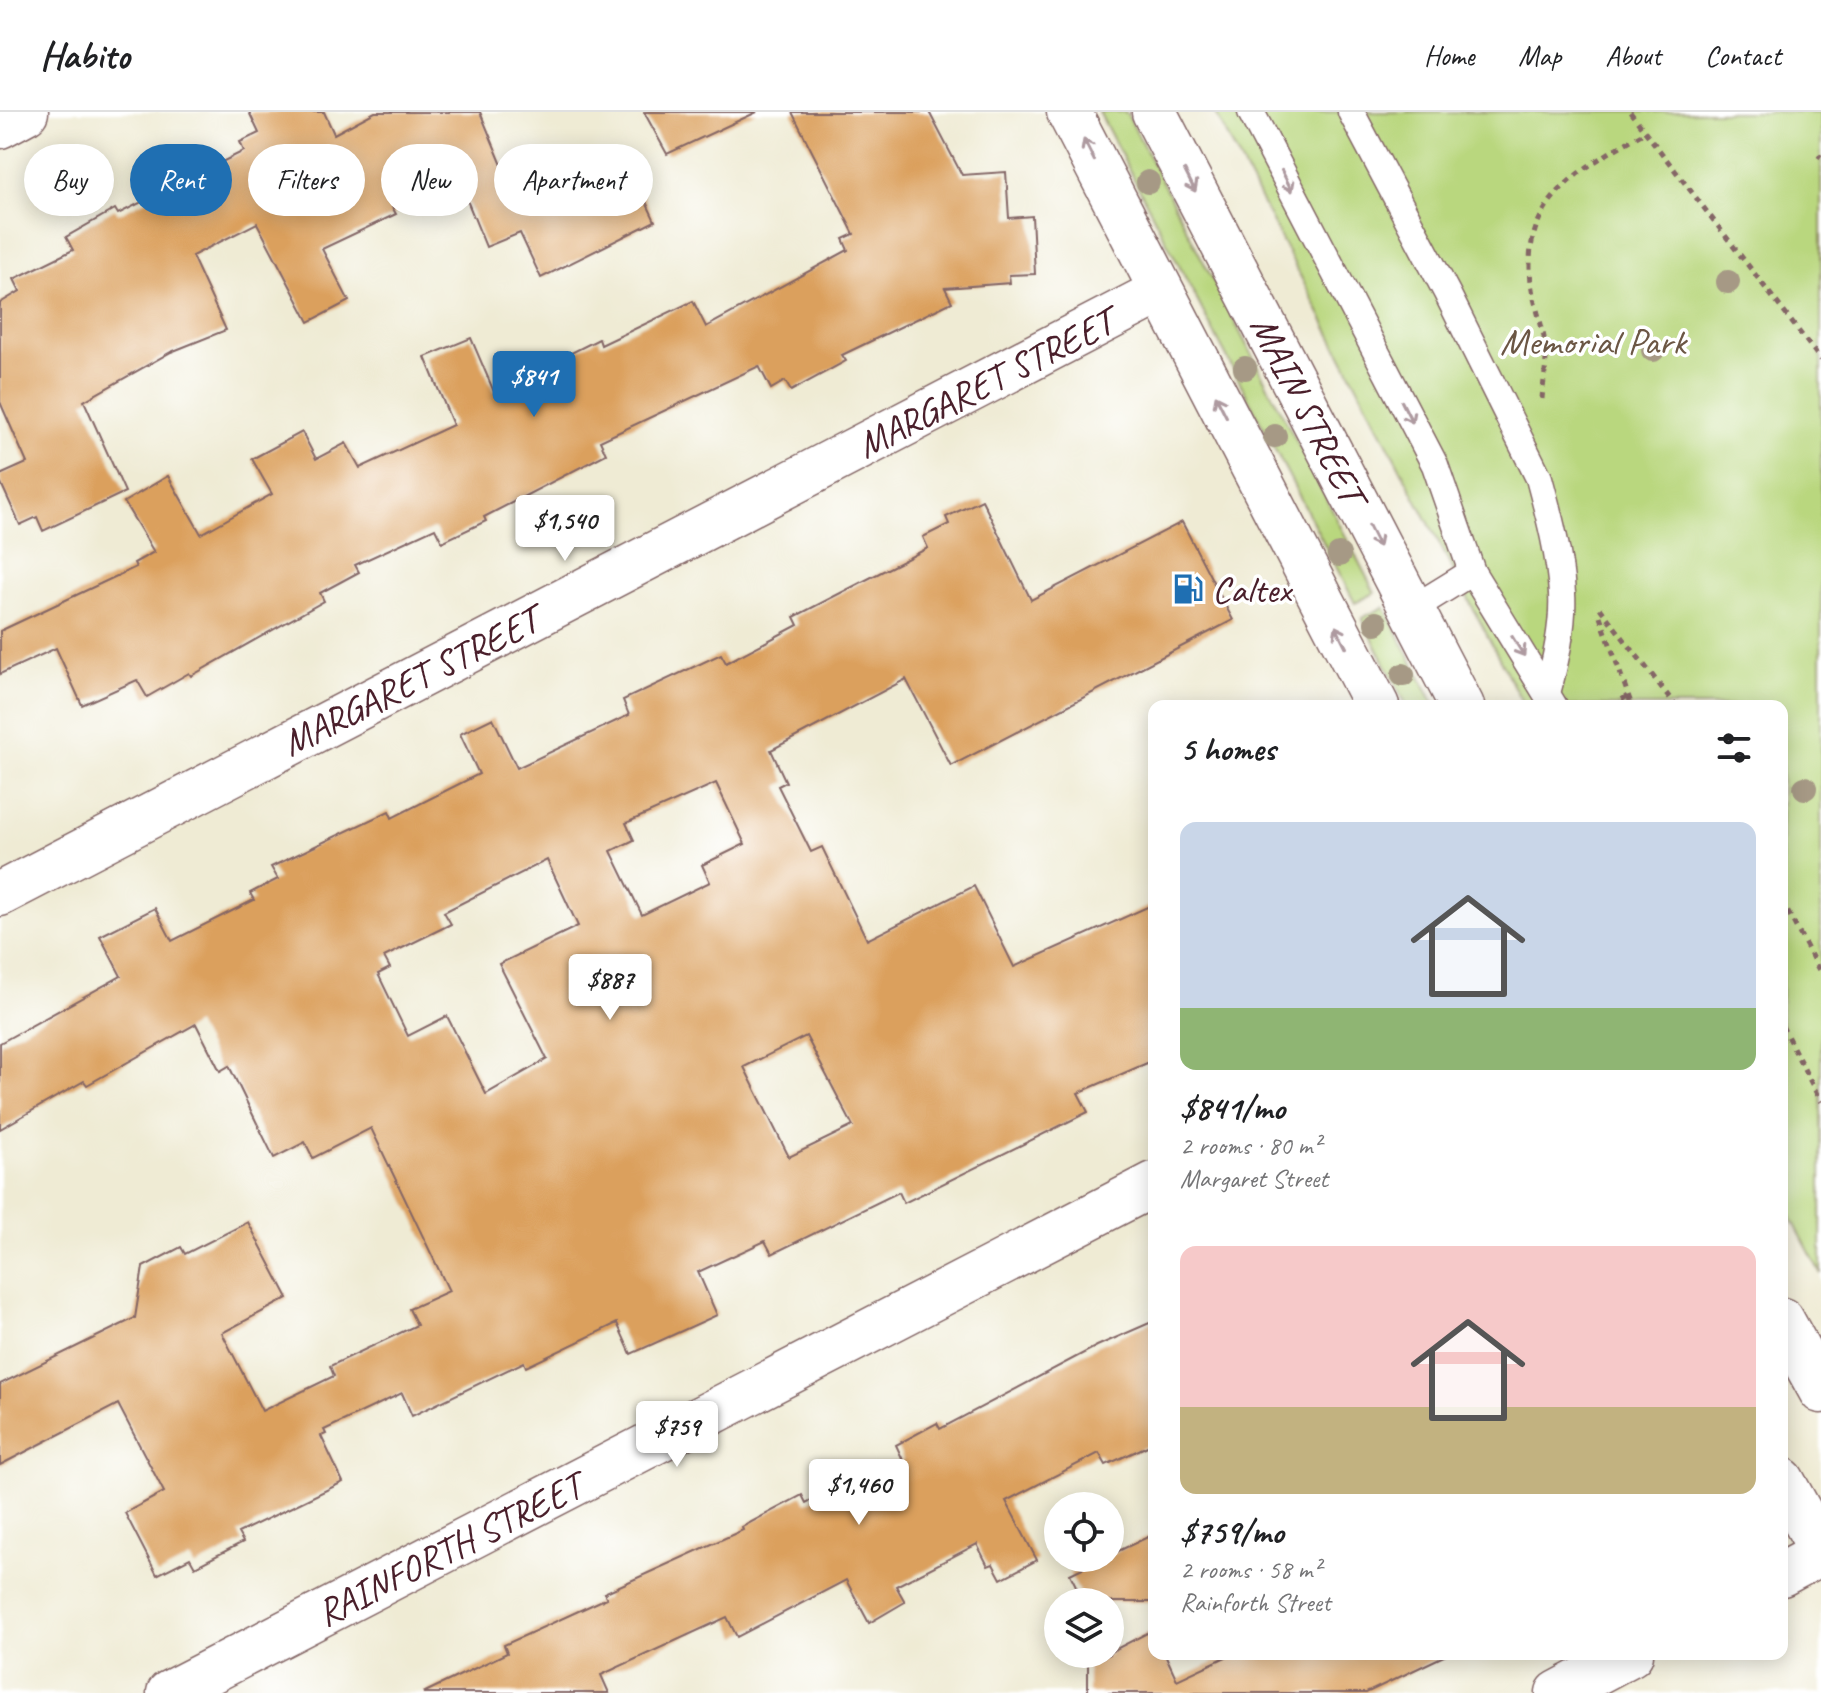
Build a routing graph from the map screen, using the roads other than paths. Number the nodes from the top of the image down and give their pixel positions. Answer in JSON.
{"nodes":[{"id":1,"x":26,"y":112,"type":"edge"},
{"id":2,"x":1069,"y":112,"type":"edge"},
{"id":3,"x":1154,"y":112,"type":"edge"},
{"id":4,"x":1251,"y":112,"type":"edge"},
{"id":5,"x":1351,"y":112,"type":"edge"},
{"id":6,"x":0,"y":126,"type":"edge"},
{"id":7,"x":1161,"y":291,"type":"junction"},
{"id":8,"x":1472,"y":572,"type":"junction"},
{"id":9,"x":1412,"y":609,"type":"junction"},
{"id":10,"x":1550,"y":699,"type":"edge"},
{"id":11,"x":1374,"y":700,"type":"edge"},
{"id":12,"x":1459,"y":700,"type":"edge"},
{"id":13,"x":0,"y":894,"type":"edge"},
{"id":14,"x":1148,"y":1187,"type":"edge"},
{"id":15,"x":1796,"y":1344,"type":"edge"},
{"id":16,"x":1821,"y":1391,"type":"edge"},
{"id":17,"x":1788,"y":1491,"type":"edge"},
{"id":18,"x":1821,"y":1551,"type":"edge"},
{"id":19,"x":1788,"y":1570,"type":"edge"},
{"id":20,"x":1620,"y":1660,"type":"edge"},
{"id":21,"x":169,"y":1693,"type":"edge"},
{"id":22,"x":1558,"y":1693,"type":"edge"}],
"edges":[{"from":1,"to":6,"type":"main road"},
{"from":7,"to":2,"type":"main road","name":"MAIN STREET","one_way":true},
{"from":3,"to":9,"type":"main road","name":"MAIN STREET","one_way":true},
{"from":4,"to":8,"type":"lane","one_way":true},
{"from":5,"to":10,"type":"lane"},
{"from":11,"to":7,"type":"main road","name":"MAIN STREET","one_way":true},
{"from":7,"to":13,"type":"main road","name":"MARGARET STREET"},
{"from":8,"to":9,"type":"lane"},
{"from":8,"to":10,"type":"lane","one_way":true},
{"from":9,"to":12,"type":"main road","name":"MAIN STREET"},
{"from":14,"to":21,"type":"main road","name":"RAINFORTH STREET"},
{"from":15,"to":16,"type":"main road"},
{"from":17,"to":18,"type":"main road"},
{"from":18,"to":19,"type":"main road"},
{"from":20,"to":22,"type":"main road"}]}
